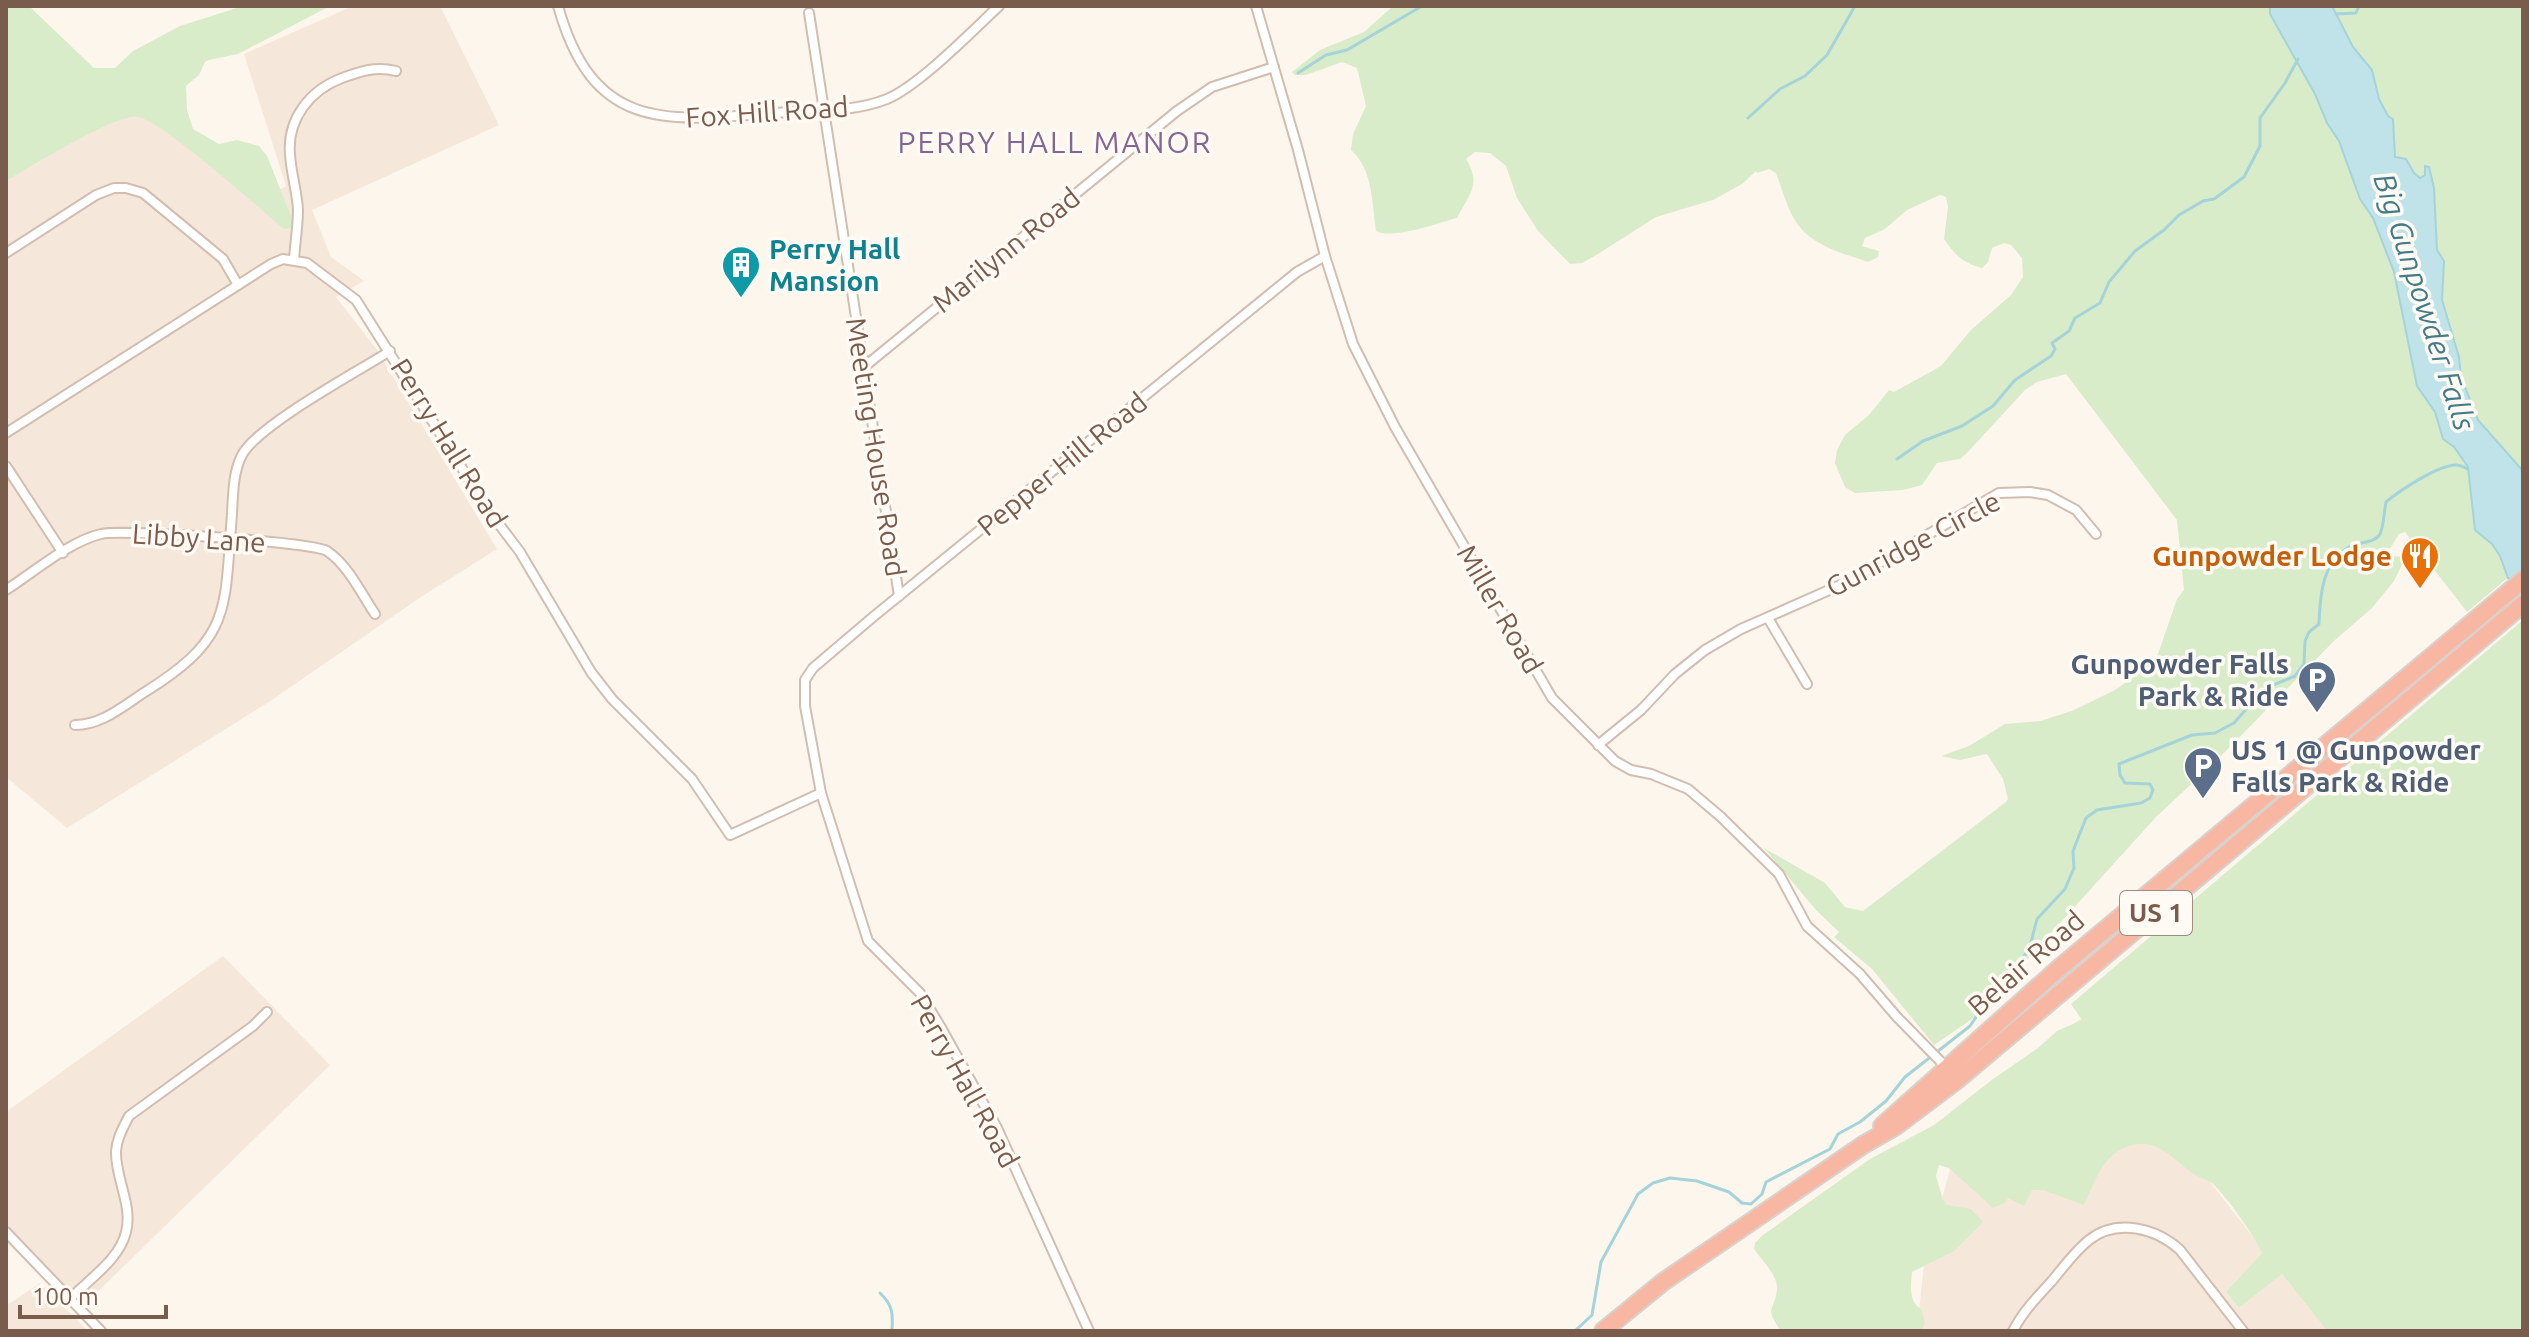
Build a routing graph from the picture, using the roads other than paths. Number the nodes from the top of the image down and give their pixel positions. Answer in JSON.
{"nodes":[{"id":1,"x":558,"y":6,"type":"edge"},
{"id":2,"x":999,"y":6,"type":"edge"},
{"id":3,"x":1256,"y":6,"type":"edge"},
{"id":4,"x":809,"y":13,"type":"dead end"},
{"id":5,"x":1274,"y":67,"type":"junction"},
{"id":6,"x":396,"y":71,"type":"dead end"},
{"id":7,"x":823,"y":111,"type":"junction"},
{"id":8,"x":6,"y":253,"type":"edge"},
{"id":9,"x":1325,"y":256,"type":"junction"},
{"id":10,"x":294,"y":260,"type":"junction"},
{"id":11,"x":238,"y":285,"type":"junction"},
{"id":12,"x":390,"y":351,"type":"junction"},
{"id":13,"x":864,"y":367,"type":"junction"},
{"id":14,"x":6,"y":433,"type":"edge"},
{"id":15,"x":6,"y":466,"type":"edge"},
{"id":16,"x":2096,"y":534,"type":"dead end"},
{"id":17,"x":230,"y":539,"type":"junction"},
{"id":18,"x":63,"y":553,"type":"junction"},
{"id":19,"x":2523,"y":580,"type":"edge"},
{"id":20,"x":6,"y":590,"type":"edge"},
{"id":21,"x":899,"y":596,"type":"junction"},
{"id":22,"x":2523,"y":604,"type":"edge"},
{"id":23,"x":375,"y":614,"type":"dead end"},
{"id":24,"x":1768,"y":618,"type":"junction"},
{"id":25,"x":805,"y":680,"type":"joint"},
{"id":26,"x":1807,"y":684,"type":"dead end"},
{"id":27,"x":75,"y":725,"type":"dead end"},
{"id":28,"x":1598,"y":745,"type":"junction"},
{"id":29,"x":821,"y":793,"type":"junction"},
{"id":30,"x":267,"y":1012,"type":"dead end"},
{"id":31,"x":1943,"y":1064,"type":"junction"},
{"id":32,"x":6,"y":1232,"type":"edge"},
{"id":33,"x":70,"y":1299,"type":"junction"},
{"id":34,"x":101,"y":1331,"type":"edge"},
{"id":35,"x":1089,"y":1331,"type":"edge"},
{"id":36,"x":1603,"y":1331,"type":"edge"},
{"id":37,"x":2013,"y":1331,"type":"edge"},
{"id":38,"x":2243,"y":1331,"type":"edge"}],
"edges":[{"from":1,"to":7,"type":"street","name":"Fox Hill Road"},
{"from":2,"to":7,"type":"street","name":"Fox Hill Road"},
{"from":3,"to":5,"type":"street","name":"Miller Road"},
{"from":4,"to":7,"type":"street","name":"Meeting House Road"},
{"from":5,"to":9,"type":"street","name":"Miller Road"},
{"from":5,"to":13,"type":"street","name":"Marilynn Road"},
{"from":6,"to":10,"type":"street"},
{"from":7,"to":13,"type":"street","name":"Meeting House Road"},
{"from":8,"to":11,"type":"street"},
{"from":9,"to":21,"type":"street","name":"Pepper Hill Road"},
{"from":9,"to":28,"type":"street","name":"Miller Road"},
{"from":10,"to":11,"type":"street"},
{"from":10,"to":12,"type":"street","name":"Perry Hall Road"},
{"from":11,"to":14,"type":"street"},
{"from":12,"to":17,"type":"street"},
{"from":12,"to":29,"type":"street","name":"Perry Hall Road"},
{"from":13,"to":21,"type":"street","name":"Meeting House Road"},
{"from":15,"to":18,"type":"street"},
{"from":16,"to":24,"type":"street","name":"Gunridge Circle"},
{"from":17,"to":18,"type":"street","name":"Libby Lane"},
{"from":17,"to":23,"type":"street","name":"Libby Lane"},
{"from":17,"to":27,"type":"street"},
{"from":18,"to":20,"type":"street","name":"Libby Lane"},
{"from":19,"to":31,"type":"highway","name":"Belair Road","number":"US 1"},
{"from":21,"to":25,"type":"street","name":"Pepper Hill Road"},
{"from":22,"to":31,"type":"highway","name":"Belair Road","number":"US 1"},
{"from":24,"to":26,"type":"street"},
{"from":24,"to":28,"type":"street","name":"Gunridge Circle"},
{"from":25,"to":29,"type":"street","name":"Perry Hall Road"},
{"from":28,"to":31,"type":"street","name":"Miller Road"},
{"from":29,"to":35,"type":"street","name":"Perry Hall Road"},
{"from":30,"to":33,"type":"street"},
{"from":31,"to":36,"type":"highway","name":"Belair Road","number":"US 1"},
{"from":32,"to":33,"type":"street"},
{"from":33,"to":34,"type":"street"},
{"from":37,"to":38,"type":"street"}]}
